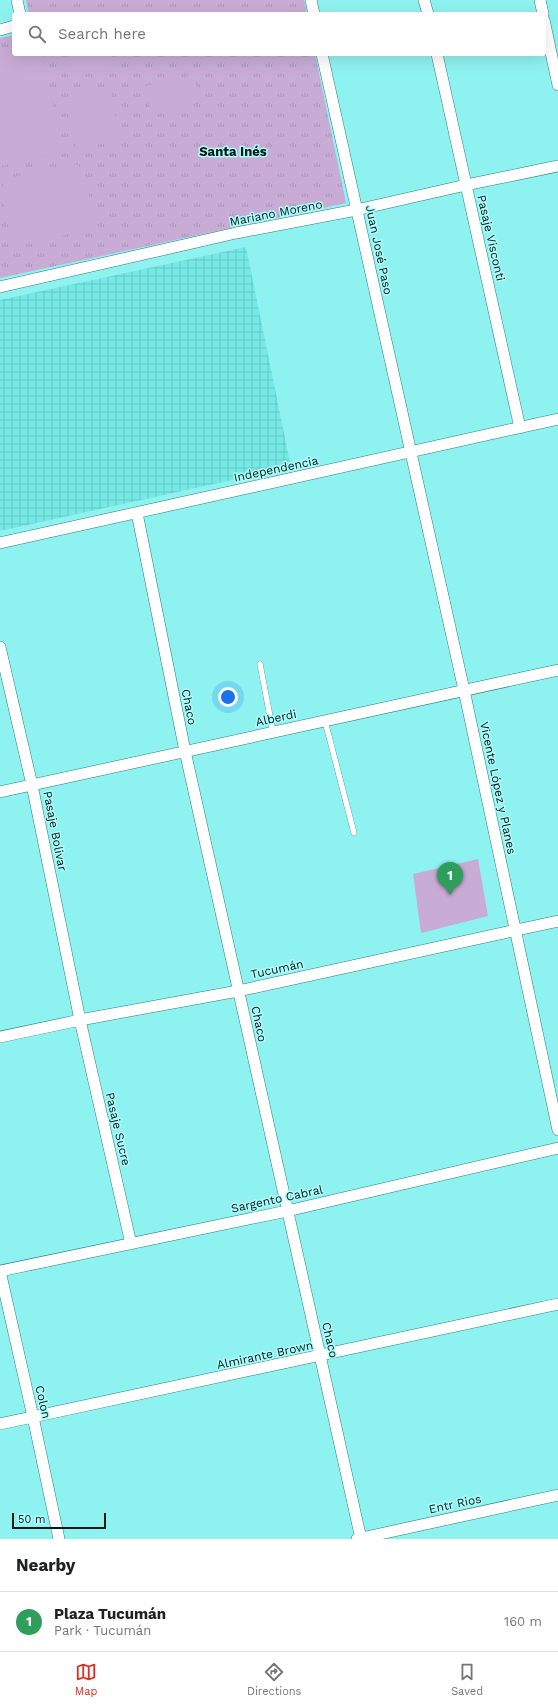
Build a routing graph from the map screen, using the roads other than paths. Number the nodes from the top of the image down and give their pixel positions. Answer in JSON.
{"nodes":[{"id":1,"x":17,"y":0,"type":"edge"},
{"id":2,"x":311,"y":0,"type":"edge"},
{"id":3,"x":424,"y":0,"type":"edge"},
{"id":4,"x":540,"y":0,"type":"edge"},
{"id":5,"x":20,"y":12,"type":"edge"},
{"id":6,"x":314,"y":12,"type":"edge"},
{"id":7,"x":427,"y":12,"type":"edge"},
{"id":8,"x":543,"y":12,"type":"edge"},
{"id":9,"x":12,"y":27,"type":"edge"},
{"id":10,"x":546,"y":29,"type":"edge"},
{"id":11,"x":0,"y":30,"type":"edge"},
{"id":12,"x":322,"y":56,"type":"edge"},
{"id":13,"x":436,"y":56,"type":"edge"},
{"id":14,"x":558,"y":85,"type":"edge"},
{"id":15,"x":558,"y":166,"type":"edge"},
{"id":16,"x":466,"y":185,"type":"junction"},
{"id":17,"x":356,"y":210,"type":"junction"},
{"id":18,"x":0,"y":287,"type":"edge"},
{"id":19,"x":558,"y":419,"type":"edge"},
{"id":20,"x":520,"y":428,"type":"junction"},
{"id":21,"x":410,"y":452,"type":"junction"},
{"id":22,"x":137,"y":513,"type":"junction"},
{"id":23,"x":0,"y":543,"type":"edge"},
{"id":24,"x":0,"y":647,"type":"edge"},
{"id":25,"x":260,"y":664,"type":"dead end"},
{"id":26,"x":558,"y":670,"type":"edge"},
{"id":27,"x":464,"y":690,"type":"junction"},
{"id":28,"x":325,"y":721,"type":"junction"},
{"id":29,"x":273,"y":732,"type":"junction"},
{"id":30,"x":185,"y":751,"type":"junction"},
{"id":31,"x":32,"y":785,"type":"junction"},
{"id":32,"x":0,"y":792,"type":"edge"},
{"id":33,"x":354,"y":833,"type":"dead end"},
{"id":34,"x":558,"y":921,"type":"edge"},
{"id":35,"x":514,"y":930,"type":"junction"},
{"id":36,"x":238,"y":991,"type":"junction"},
{"id":37,"x":80,"y":1020,"type":"junction"},
{"id":38,"x":0,"y":1037,"type":"edge"},
{"id":39,"x":558,"y":1130,"type":"edge"},
{"id":40,"x":558,"y":1148,"type":"edge"},
{"id":41,"x":287,"y":1211,"type":"junction"},
{"id":42,"x":132,"y":1244,"type":"junction"},
{"id":43,"x":0,"y":1271,"type":"edge"},
{"id":44,"x":558,"y":1304,"type":"edge"},
{"id":45,"x":320,"y":1356,"type":"junction"},
{"id":46,"x":33,"y":1417,"type":"junction"},
{"id":47,"x":0,"y":1424,"type":"edge"},
{"id":48,"x":558,"y":1495,"type":"edge"},
{"id":49,"x":59,"y":1539,"type":"edge"},
{"id":50,"x":360,"y":1539,"type":"edge"}],
"edges":[{"from":1,"to":5,"type":"street"},
{"from":2,"to":6,"type":"street"},
{"from":3,"to":7,"type":"street"},
{"from":4,"to":8,"type":"street"},
{"from":9,"to":11,"type":"street"},
{"from":10,"to":14,"type":"street"},
{"from":12,"to":17,"type":"street","name":"Juan José Paso"},
{"from":13,"to":16,"type":"street","name":"Pasaje Visconti"},
{"from":15,"to":16,"type":"street","name":"Mariano Moreno"},
{"from":16,"to":17,"type":"street","name":"Mariano Moreno"},
{"from":16,"to":20,"type":"street","name":"Pasaje Visconti"},
{"from":17,"to":18,"type":"street","name":"Mariano Moreno"},
{"from":17,"to":21,"type":"street","name":"Juan José Paso"},
{"from":19,"to":20,"type":"street","name":"Independencia"},
{"from":20,"to":21,"type":"street","name":"Independencia"},
{"from":21,"to":22,"type":"street","name":"Independencia"},
{"from":21,"to":27,"type":"street","name":"Vicente López y Planes"},
{"from":22,"to":23,"type":"street","name":"Independencia"},
{"from":22,"to":30,"type":"street","name":"Chaco"},
{"from":24,"to":31,"type":"street","name":"Pasaje Bolivar"},
{"from":25,"to":29,"type":"lane"},
{"from":26,"to":27,"type":"street","name":"Alberdi"},
{"from":27,"to":28,"type":"street","name":"Alberdi"},
{"from":27,"to":35,"type":"street","name":"Vicente López y Planes"},
{"from":28,"to":29,"type":"street","name":"Alberdi"},
{"from":28,"to":33,"type":"lane"},
{"from":29,"to":30,"type":"street","name":"Alberdi"},
{"from":30,"to":31,"type":"street","name":"Alberdi"},
{"from":30,"to":36,"type":"street","name":"Chaco"},
{"from":31,"to":32,"type":"street","name":"Alberdi"},
{"from":31,"to":37,"type":"street","name":"Pasaje Bolivar"},
{"from":34,"to":35,"type":"street","name":"Tucumán"},
{"from":35,"to":36,"type":"street","name":"Tucumán"},
{"from":35,"to":39,"type":"street","name":"Vicente López y Planes"},
{"from":36,"to":37,"type":"street","name":"Tucumán"},
{"from":36,"to":41,"type":"street","name":"Chaco"},
{"from":37,"to":38,"type":"street","name":"Tucumán"},
{"from":37,"to":42,"type":"street","name":"Pasaje Sucre"},
{"from":40,"to":41,"type":"street","name":"Sargento Cabral"},
{"from":41,"to":42,"type":"street","name":"Sargento Cabral"},
{"from":41,"to":45,"type":"street","name":"Chaco"},
{"from":42,"to":43,"type":"street","name":"Sargento Cabral"},
{"from":43,"to":46,"type":"street","name":"Colon"},
{"from":44,"to":45,"type":"street","name":"Almirante Brown"},
{"from":45,"to":46,"type":"street","name":"Almirante Brown"},
{"from":45,"to":50,"type":"street","name":"Chaco"},
{"from":46,"to":47,"type":"street","name":"Almirante Brown"},
{"from":46,"to":49,"type":"street","name":"Colon"},
{"from":48,"to":50,"type":"street","name":"Entr Rios"}]}
